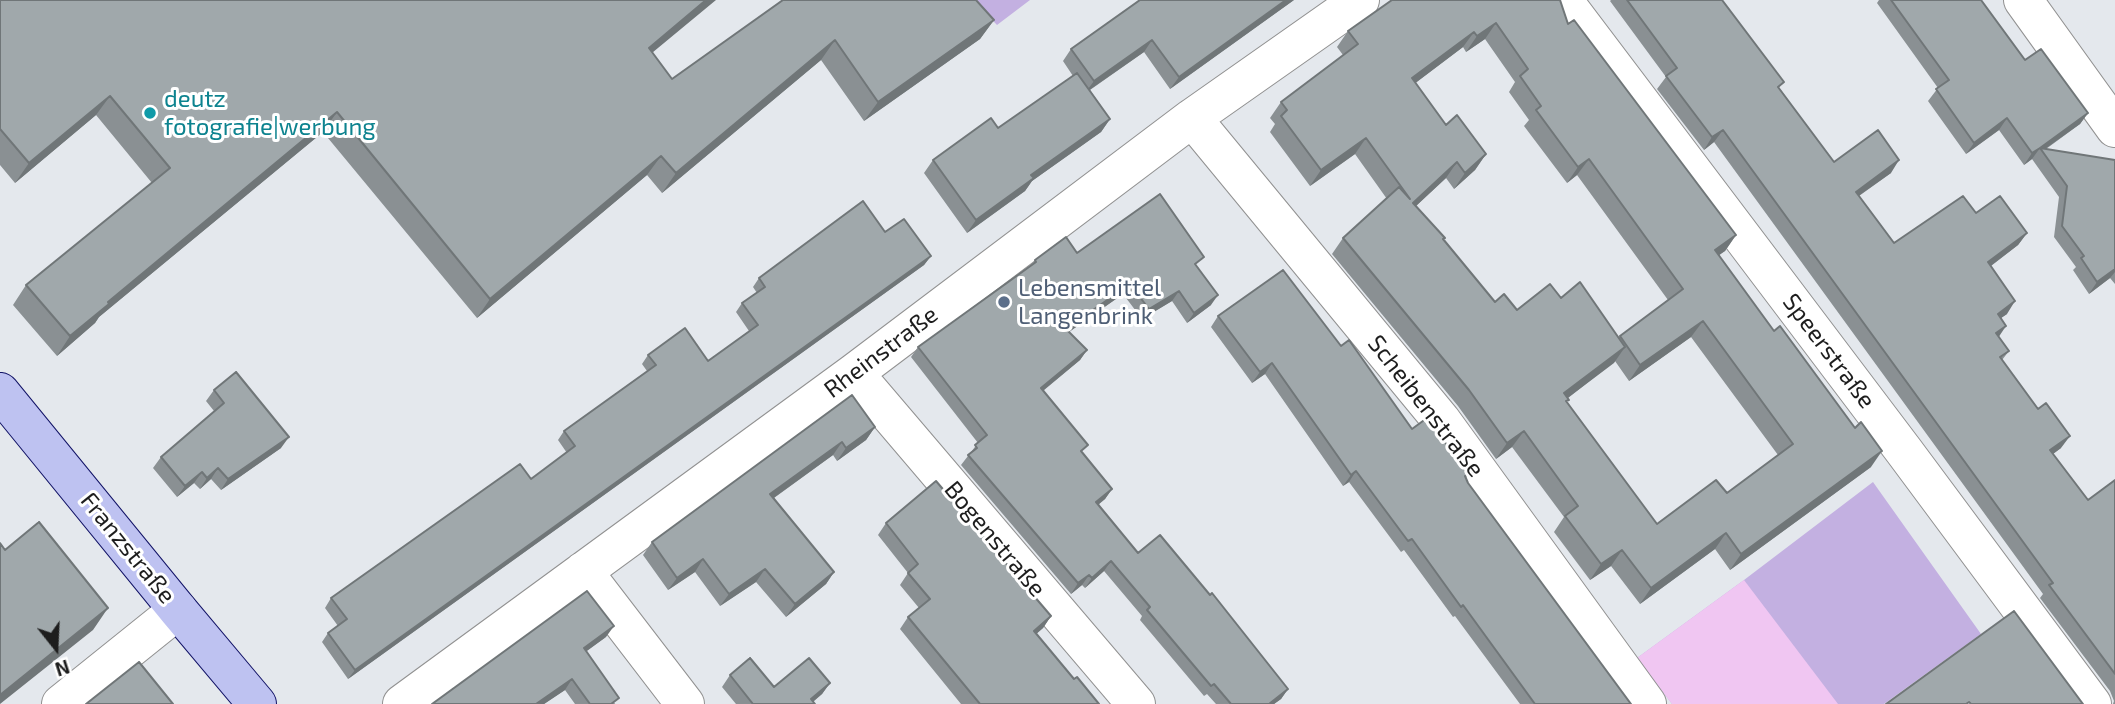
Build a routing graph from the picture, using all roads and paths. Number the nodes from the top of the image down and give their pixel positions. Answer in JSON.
{"nodes":[{"id":1,"x":1360,"y":0,"type":"edge"},
{"id":2,"x":1563,"y":0,"type":"edge"},
{"id":3,"x":2023,"y":0,"type":"edge"},
{"id":4,"x":1192,"y":118,"type":"junction"},
{"id":5,"x":2115,"y":128,"type":"edge"},
{"id":6,"x":854,"y":373,"type":"junction"},
{"id":7,"x":0,"y":392,"type":"edge"},
{"id":8,"x":583,"y":571,"type":"junction"},
{"id":9,"x":178,"y":610,"type":"junction"},
{"id":10,"x":61,"y":704,"type":"edge"},
{"id":11,"x":257,"y":704,"type":"edge"},
{"id":12,"x":402,"y":704,"type":"edge"},
{"id":13,"x":685,"y":704,"type":"edge"},
{"id":14,"x":1136,"y":704,"type":"edge"},
{"id":15,"x":1647,"y":704,"type":"edge"},
{"id":16,"x":2092,"y":704,"type":"edge"}],
"edges":[{"from":1,"to":4,"type":"street","name":"Rheinstraße"},
{"from":2,"to":16,"type":"street","name":"Speerstraße"},
{"from":3,"to":5,"type":"street"},
{"from":4,"to":6,"type":"street","name":"Rheinstraße"},
{"from":4,"to":15,"type":"street","name":"Scheibenstraße"},
{"from":6,"to":8,"type":"street","name":"Rheinstraße"},
{"from":6,"to":14,"type":"street","name":"Bogenstraße"},
{"from":7,"to":9,"type":"street","name":"Franzstraße"},
{"from":8,"to":12,"type":"street","name":"Rheinstraße"},
{"from":8,"to":13,"type":"street"},
{"from":9,"to":10,"type":"street"},
{"from":9,"to":11,"type":"street","name":"Franzstraße"}]}
